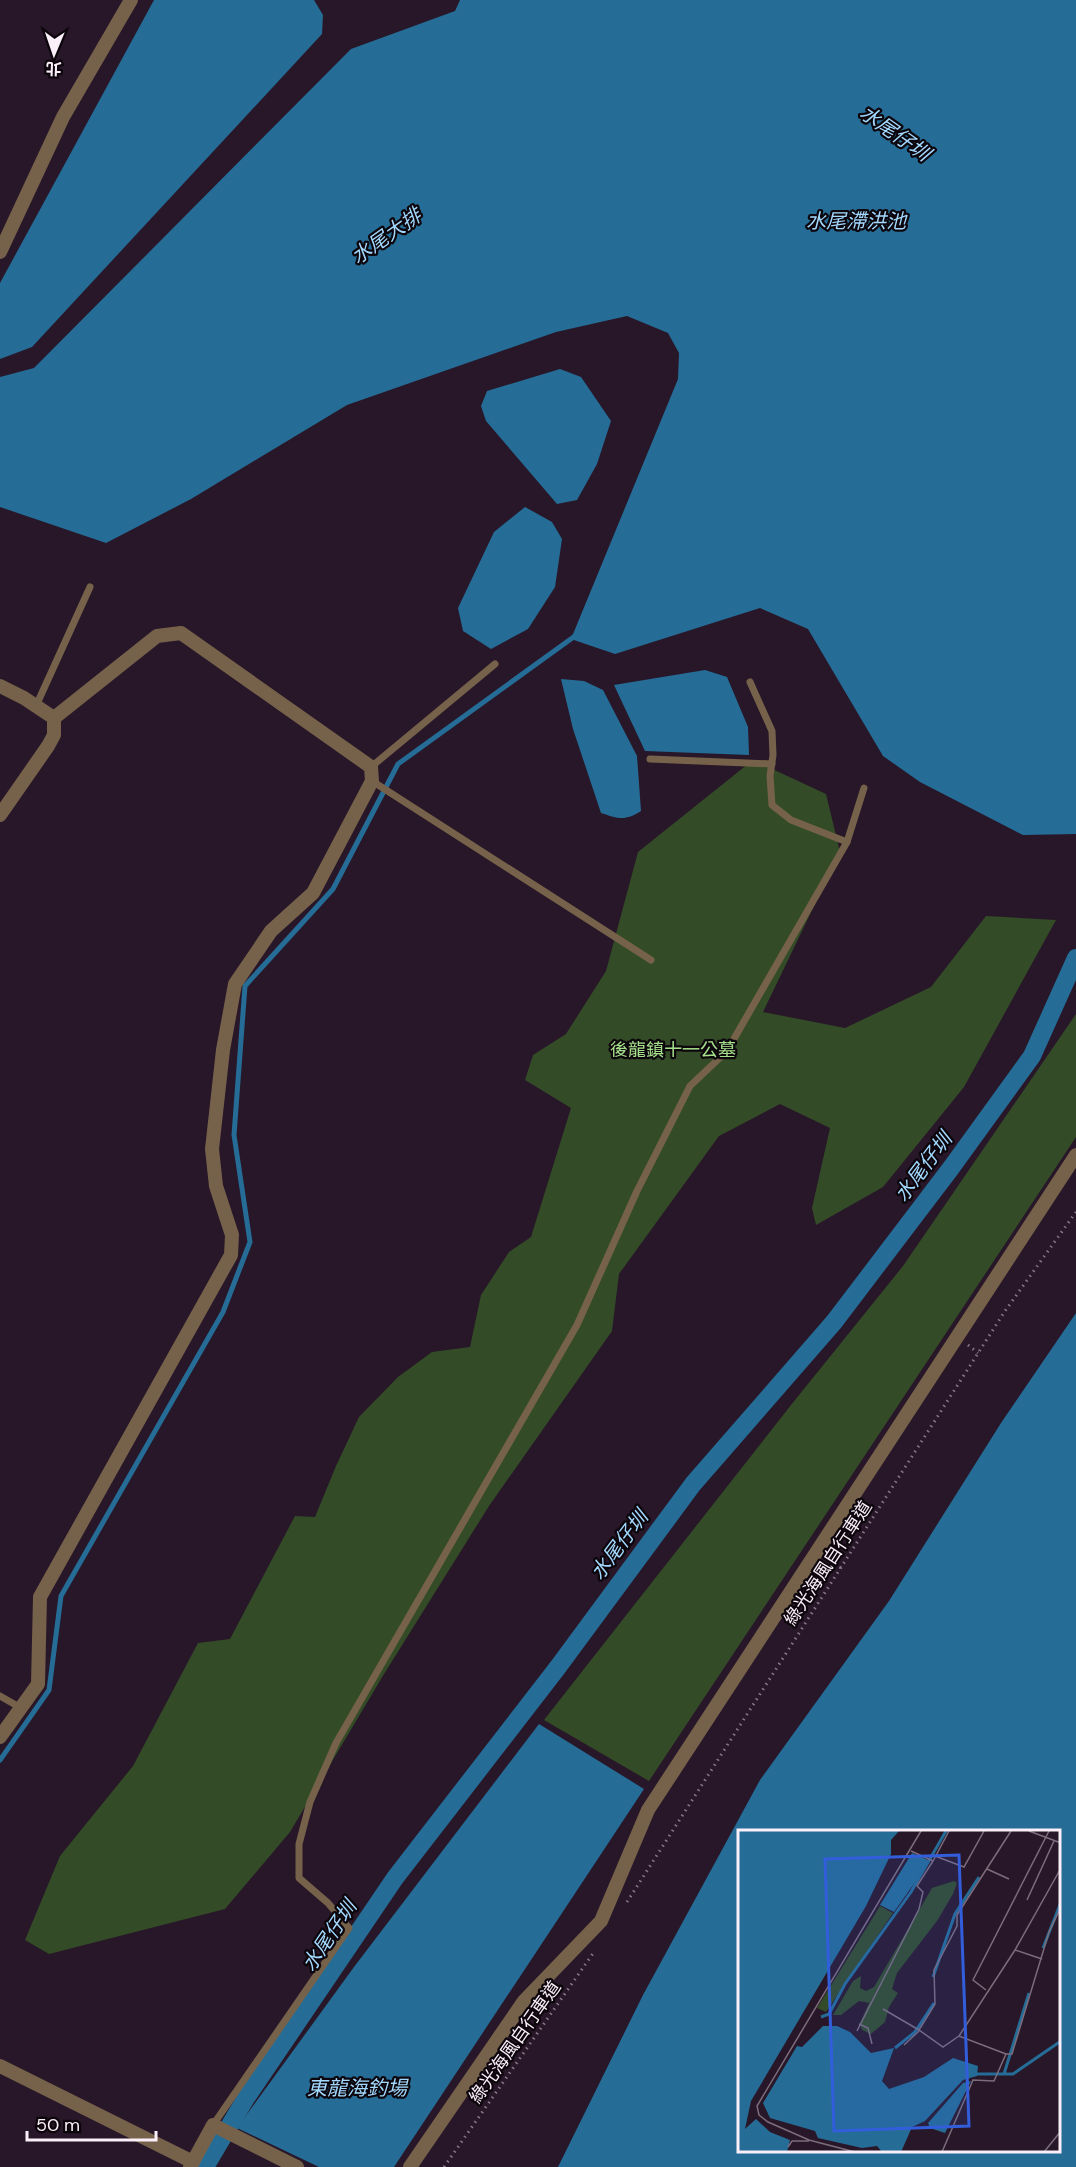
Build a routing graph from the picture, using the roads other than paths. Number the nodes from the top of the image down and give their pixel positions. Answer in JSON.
{"nodes":[{"id":1,"x":132,"y":0,"type":"edge"},
{"id":2,"x":0,"y":252,"type":"edge"},
{"id":3,"x":90,"y":587,"type":"dead end"},
{"id":4,"x":495,"y":664,"type":"dead end"},
{"id":5,"x":750,"y":682,"type":"dead end"},
{"id":6,"x":0,"y":686,"type":"edge"},
{"id":7,"x":36,"y":706,"type":"junction"},
{"id":8,"x":54,"y":718,"type":"junction"},
{"id":9,"x":650,"y":759,"type":"dead end"},
{"id":10,"x":772,"y":764,"type":"junction"},
{"id":11,"x":374,"y":777,"type":"junction"},
{"id":12,"x":864,"y":788,"type":"dead end"},
{"id":13,"x":0,"y":815,"type":"edge"},
{"id":14,"x":847,"y":842,"type":"junction"},
{"id":15,"x":651,"y":960,"type":"dead end"},
{"id":16,"x":1076,"y":1155,"type":"edge"},
{"id":17,"x":0,"y":1696,"type":"edge"},
{"id":18,"x":21,"y":1708,"type":"junction"},
{"id":19,"x":0,"y":1737,"type":"edge"},
{"id":20,"x":0,"y":2066,"type":"edge"},
{"id":21,"x":215,"y":2127,"type":"junction"},
{"id":22,"x":191,"y":2165,"type":"edge"},
{"id":23,"x":297,"y":2167,"type":"edge"},
{"id":24,"x":410,"y":2167,"type":"edge"}],
"edges":[{"from":1,"to":2,"type":"street"},
{"from":3,"to":7,"type":"lane"},
{"from":4,"to":11,"type":"lane"},
{"from":5,"to":10,"type":"lane"},
{"from":6,"to":7,"type":"street"},
{"from":7,"to":8,"type":"street"},
{"from":8,"to":11,"type":"street"},
{"from":8,"to":13,"type":"street"},
{"from":9,"to":10,"type":"lane"},
{"from":10,"to":14,"type":"lane"},
{"from":11,"to":15,"type":"lane"},
{"from":11,"to":18,"type":"street"},
{"from":12,"to":14,"type":"lane"},
{"from":14,"to":21,"type":"lane"},
{"from":16,"to":24,"type":"street"},
{"from":17,"to":18,"type":"lane"},
{"from":18,"to":19,"type":"street"},
{"from":20,"to":22,"type":"street"},
{"from":21,"to":22,"type":"street"},
{"from":21,"to":23,"type":"street"}]}
